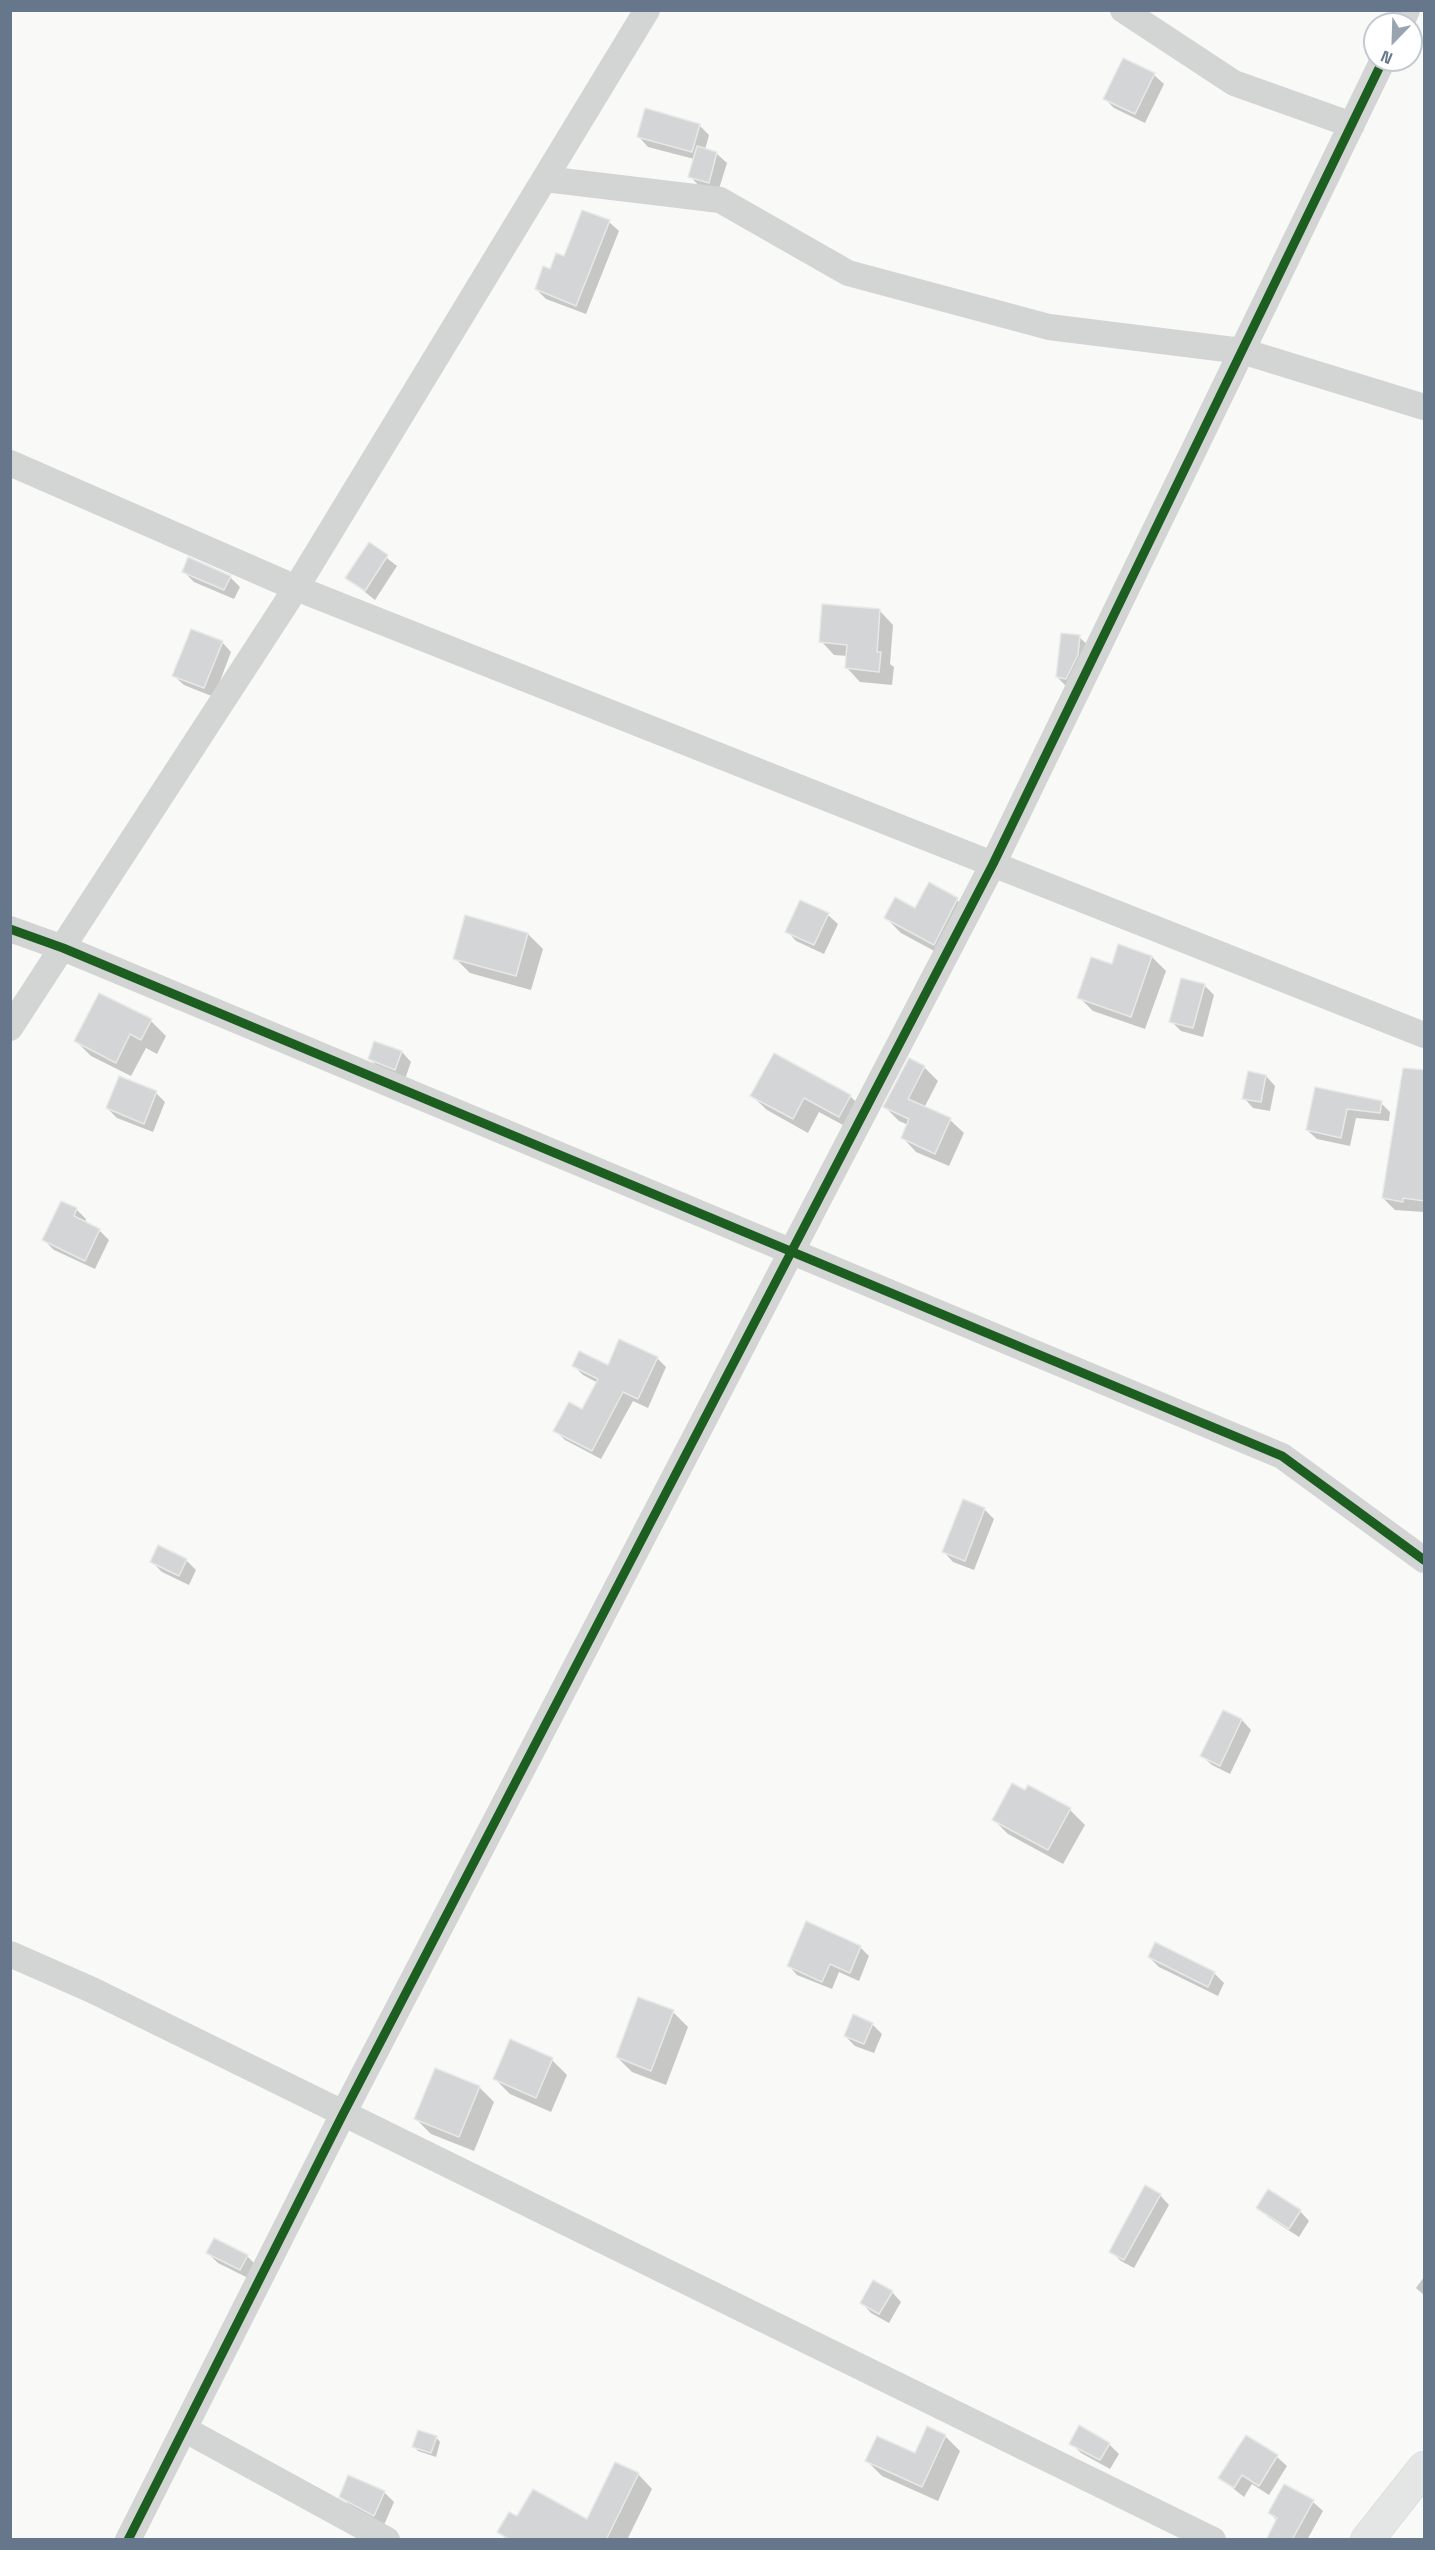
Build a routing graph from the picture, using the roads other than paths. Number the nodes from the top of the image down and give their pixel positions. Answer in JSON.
{"nodes":[{"id":1,"x":647,"y":10,"type":"edge"},
{"id":2,"x":1123,"y":10,"type":"edge"},
{"id":3,"x":1377,"y":72,"type":"edge"},
{"id":4,"x":1352,"y":125,"type":"junction"},
{"id":5,"x":545,"y":179,"type":"junction"},
{"id":6,"x":1242,"y":351,"type":"junction"},
{"id":7,"x":1425,"y":407,"type":"edge"},
{"id":8,"x":10,"y":463,"type":"edge"},
{"id":9,"x":296,"y":588,"type":"junction"},
{"id":10,"x":993,"y":864,"type":"junction"},
{"id":11,"x":10,"y":929,"type":"edge"},
{"id":12,"x":63,"y":948,"type":"junction"},
{"id":13,"x":10,"y":1029,"type":"edge"},
{"id":14,"x":1425,"y":1035,"type":"edge"},
{"id":15,"x":792,"y":1252,"type":"junction"},
{"id":16,"x":1425,"y":1560,"type":"edge"},
{"id":17,"x":10,"y":1954,"type":"edge"},
{"id":18,"x":343,"y":2115,"type":"junction"},
{"id":19,"x":184,"y":2428,"type":"junction"},
{"id":20,"x":1425,"y":2468,"type":"edge"},
{"id":21,"x":128,"y":2540,"type":"edge"},
{"id":22,"x":387,"y":2540,"type":"edge"},
{"id":23,"x":1213,"y":2540,"type":"edge"},
{"id":24,"x":1367,"y":2540,"type":"edge"}],
"edges":[{"from":1,"to":5,"type":"street"},
{"from":2,"to":4,"type":"street"},
{"from":3,"to":4,"type":"street"},
{"from":4,"to":6,"type":"street"},
{"from":5,"to":6,"type":"street"},
{"from":5,"to":9,"type":"street"},
{"from":6,"to":7,"type":"street"},
{"from":6,"to":10,"type":"street"},
{"from":8,"to":9,"type":"street"},
{"from":9,"to":10,"type":"street"},
{"from":9,"to":12,"type":"street"},
{"from":10,"to":14,"type":"street"},
{"from":10,"to":15,"type":"street"},
{"from":11,"to":12,"type":"street"},
{"from":12,"to":13,"type":"street"},
{"from":12,"to":15,"type":"street"},
{"from":15,"to":16,"type":"street"},
{"from":15,"to":18,"type":"street"},
{"from":17,"to":18,"type":"street"},
{"from":18,"to":19,"type":"street"},
{"from":18,"to":23,"type":"street"},
{"from":19,"to":21,"type":"street"},
{"from":19,"to":22,"type":"street"},
{"from":20,"to":24,"type":"main road"}]}
